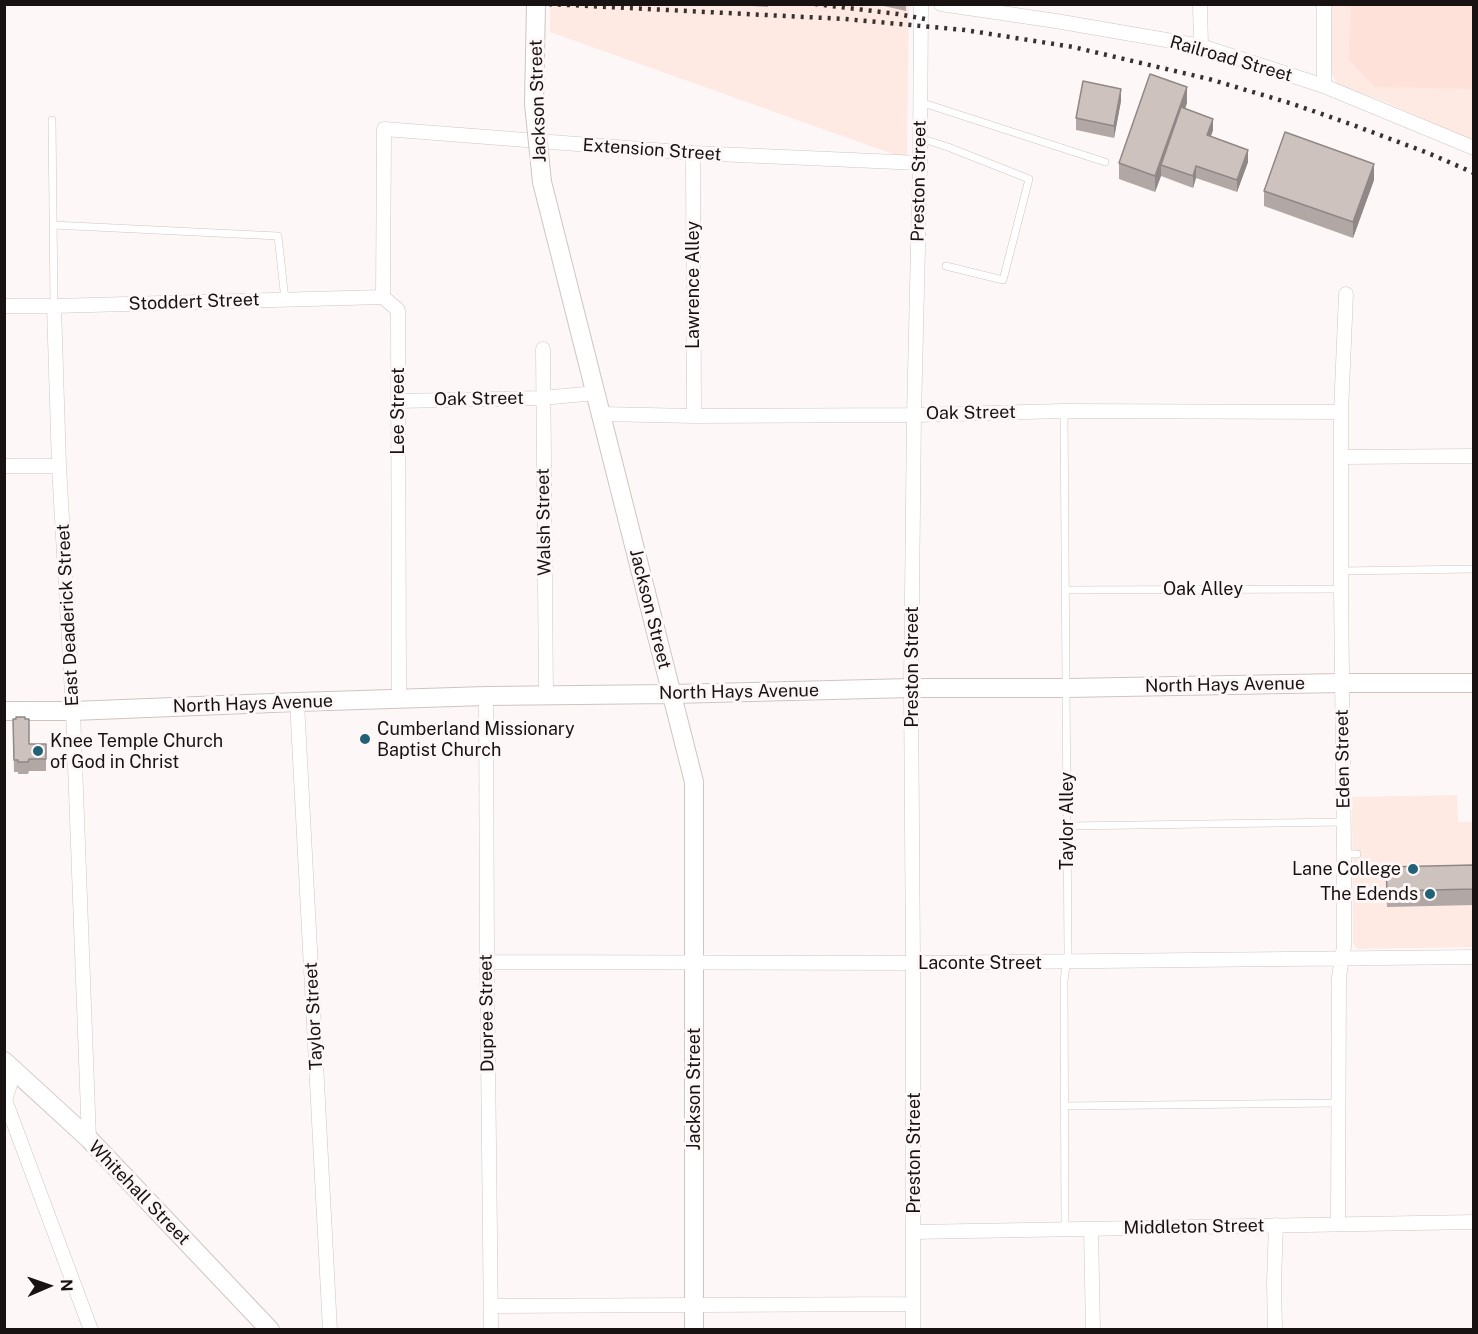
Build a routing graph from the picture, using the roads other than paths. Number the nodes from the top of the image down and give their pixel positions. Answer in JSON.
{"nodes":[{"id":1,"x":536,"y":4,"type":"edge"},
{"id":2,"x":921,"y":4,"type":"edge"},
{"id":3,"x":941,"y":4,"type":"edge"},
{"id":4,"x":1200,"y":4,"type":"edge"},
{"id":5,"x":1324,"y":4,"type":"edge"},
{"id":6,"x":1201,"y":46,"type":"junction"},
{"id":7,"x":1324,"y":86,"type":"junction"},
{"id":8,"x":920,"y":102,"type":"junction"},
{"id":9,"x":52,"y":120,"type":"dead end"},
{"id":10,"x":920,"y":138,"type":"junction"},
{"id":11,"x":1473,"y":148,"type":"edge"},
{"id":12,"x":693,"y":153,"type":"junction"},
{"id":13,"x":1105,"y":162,"type":"dead end"},
{"id":14,"x":920,"y":164,"type":"junction"},
{"id":15,"x":53,"y":225,"type":"junction"},
{"id":16,"x":946,"y":266,"type":"dead end"},
{"id":17,"x":1346,"y":294,"type":"dead end"},
{"id":18,"x":383,"y":297,"type":"junction"},
{"id":19,"x":285,"y":300,"type":"junction"},
{"id":20,"x":4,"y":306,"type":"edge"},
{"id":21,"x":54,"y":306,"type":"junction"},
{"id":22,"x":543,"y":349,"type":"dead end"},
{"id":23,"x":596,"y":393,"type":"junction"},
{"id":24,"x":542,"y":398,"type":"junction"},
{"id":25,"x":398,"y":401,"type":"junction"},
{"id":26,"x":1064,"y":411,"type":"junction"},
{"id":27,"x":1341,"y":412,"type":"junction"},
{"id":28,"x":601,"y":414,"type":"junction"},
{"id":29,"x":914,"y":415,"type":"junction"},
{"id":30,"x":694,"y":416,"type":"junction"},
{"id":31,"x":1473,"y":456,"type":"edge"},
{"id":32,"x":1341,"y":457,"type":"junction"},
{"id":33,"x":4,"y":466,"type":"edge"},
{"id":34,"x":59,"y":466,"type":"junction"},
{"id":35,"x":1473,"y":568,"type":"edge"},
{"id":36,"x":1341,"y":571,"type":"junction"},
{"id":37,"x":1341,"y":589,"type":"junction"},
{"id":38,"x":1066,"y":590,"type":"junction"},
{"id":39,"x":1342,"y":683,"type":"junction"},
{"id":40,"x":1473,"y":683,"type":"edge"},
{"id":41,"x":911,"y":688,"type":"junction"},
{"id":42,"x":1067,"y":688,"type":"junction"},
{"id":43,"x":671,"y":694,"type":"junction"},
{"id":44,"x":546,"y":695,"type":"junction"},
{"id":45,"x":486,"y":696,"type":"junction"},
{"id":46,"x":399,"y":699,"type":"junction"},
{"id":47,"x":297,"y":702,"type":"junction"},
{"id":48,"x":4,"y":711,"type":"edge"},
{"id":49,"x":73,"y":711,"type":"junction"},
{"id":50,"x":1344,"y":822,"type":"junction"},
{"id":51,"x":1067,"y":826,"type":"junction"},
{"id":52,"x":1473,"y":957,"type":"edge"},
{"id":53,"x":1341,"y":959,"type":"junction"},
{"id":54,"x":486,"y":962,"type":"junction"},
{"id":55,"x":694,"y":962,"type":"junction"},
{"id":56,"x":1067,"y":962,"type":"junction"},
{"id":57,"x":913,"y":963,"type":"junction"},
{"id":58,"x":10,"y":1065,"type":"edge"},
{"id":59,"x":1338,"y":1103,"type":"junction"},
{"id":60,"x":1064,"y":1106,"type":"junction"},
{"id":61,"x":89,"y":1139,"type":"junction"},
{"id":62,"x":1473,"y":1222,"type":"edge"},
{"id":63,"x":1338,"y":1223,"type":"junction"},
{"id":64,"x":1276,"y":1225,"type":"junction"},
{"id":65,"x":1092,"y":1229,"type":"junction"},
{"id":66,"x":1065,"y":1230,"type":"junction"},
{"id":67,"x":914,"y":1232,"type":"junction"},
{"id":68,"x":913,"y":1304,"type":"junction"},
{"id":69,"x":694,"y":1305,"type":"junction"},
{"id":70,"x":491,"y":1306,"type":"junction"},
{"id":71,"x":91,"y":1329,"type":"edge"},
{"id":72,"x":270,"y":1329,"type":"edge"},
{"id":73,"x":330,"y":1329,"type":"edge"},
{"id":74,"x":491,"y":1329,"type":"edge"},
{"id":75,"x":694,"y":1329,"type":"edge"},
{"id":76,"x":913,"y":1329,"type":"edge"},
{"id":77,"x":1093,"y":1329,"type":"edge"},
{"id":78,"x":1275,"y":1329,"type":"edge"}],
"edges":[{"from":1,"to":23,"type":"street","name":"Jackson Street","bridge":true},
{"from":2,"to":8,"type":"street","name":"Preston Street"},
{"from":3,"to":6,"type":"street","name":"Railroad Street"},
{"from":4,"to":6,"type":"street"},
{"from":5,"to":7,"type":"street"},
{"from":6,"to":7,"type":"street","name":"Railroad Street"},
{"from":7,"to":11,"type":"street","name":"Railroad Street"},
{"from":8,"to":10,"type":"street","name":"Preston Street"},
{"from":8,"to":13,"type":"lane"},
{"from":9,"to":15,"type":"lane"},
{"from":10,"to":14,"type":"street","name":"Preston Street"},
{"from":10,"to":16,"type":"lane"},
{"from":12,"to":14,"type":"street","name":"Extension Street"},
{"from":12,"to":18,"type":"street","name":"Extension Street"},
{"from":12,"to":30,"type":"street","name":"Lawrence Alley"},
{"from":14,"to":29,"type":"street","name":"Preston Street"},
{"from":15,"to":19,"type":"lane"},
{"from":15,"to":21,"type":"lane"},
{"from":17,"to":27,"type":"street","name":"Eden Street"},
{"from":18,"to":19,"type":"street","name":"Stoddert Street"},
{"from":18,"to":25,"type":"street","name":"Lee Street"},
{"from":19,"to":21,"type":"street","name":"Stoddert Street"},
{"from":20,"to":21,"type":"street","name":"Stoddert Street"},
{"from":21,"to":34,"type":"street","name":"East Deaderick Street"},
{"from":22,"to":24,"type":"street","name":"Walsh Street"},
{"from":23,"to":24,"type":"street","name":"Oak Street"},
{"from":23,"to":28,"type":"street","name":"Jackson Street"},
{"from":24,"to":25,"type":"street","name":"Oak Street"},
{"from":24,"to":44,"type":"street","name":"Walsh Street"},
{"from":25,"to":46,"type":"street","name":"Lee Street"},
{"from":26,"to":27,"type":"street","name":"Oak Street"},
{"from":26,"to":29,"type":"street","name":"Oak Street"},
{"from":26,"to":38,"type":"lane","name":"Taylor Alley"},
{"from":27,"to":32,"type":"street","name":"Eden Street"},
{"from":28,"to":30,"type":"street","name":"Oak Street"},
{"from":28,"to":43,"type":"street","name":"Jackson Street"},
{"from":29,"to":30,"type":"street","name":"Oak Street"},
{"from":29,"to":41,"type":"street","name":"Preston Street"},
{"from":31,"to":32,"type":"street"},
{"from":32,"to":36,"type":"street","name":"Eden Street"},
{"from":33,"to":34,"type":"street"},
{"from":34,"to":49,"type":"street","name":"East Deaderick Street"},
{"from":35,"to":36,"type":"lane"},
{"from":36,"to":37,"type":"street","name":"Eden Street"},
{"from":37,"to":38,"type":"lane","name":"Oak Alley"},
{"from":37,"to":39,"type":"street","name":"Eden Street"},
{"from":38,"to":42,"type":"lane","name":"Taylor Alley"},
{"from":39,"to":40,"type":"street","name":"North Hays Avenue"},
{"from":39,"to":42,"type":"street","name":"North Hays Avenue"},
{"from":39,"to":50,"type":"street","name":"Eden Street"},
{"from":41,"to":42,"type":"street","name":"North Hays Avenue"},
{"from":41,"to":43,"type":"street","name":"North Hays Avenue"},
{"from":41,"to":57,"type":"street","name":"Preston Street"},
{"from":42,"to":51,"type":"lane","name":"Taylor Alley"},
{"from":43,"to":44,"type":"street","name":"North Hays Avenue"},
{"from":43,"to":55,"type":"street","name":"Jackson Street"},
{"from":44,"to":45,"type":"street","name":"North Hays Avenue"},
{"from":45,"to":46,"type":"street","name":"North Hays Avenue"},
{"from":45,"to":54,"type":"street","name":"Dupree Street"},
{"from":46,"to":47,"type":"street","name":"North Hays Avenue"},
{"from":47,"to":49,"type":"street","name":"North Hays Avenue"},
{"from":47,"to":73,"type":"street","name":"Taylor Street"},
{"from":48,"to":49,"type":"street","name":"North Hays Avenue"},
{"from":49,"to":61,"type":"street","name":"East Deaderick Street"},
{"from":50,"to":51,"type":"lane"},
{"from":50,"to":53,"type":"street","name":"Eden Street"},
{"from":51,"to":56,"type":"lane","name":"Taylor Alley"},
{"from":52,"to":53,"type":"street","name":"Laconte Street"},
{"from":53,"to":56,"type":"street","name":"Laconte Street"},
{"from":53,"to":59,"type":"street","name":"Eden Street"},
{"from":54,"to":55,"type":"street","name":"Laconte Street"},
{"from":54,"to":70,"type":"street","name":"Dupree Street"},
{"from":55,"to":57,"type":"street","name":"Laconte Street"},
{"from":55,"to":69,"type":"street","name":"Jackson Street"},
{"from":56,"to":57,"type":"street","name":"Laconte Street"},
{"from":56,"to":60,"type":"lane","name":"Taylor Alley"},
{"from":57,"to":67,"type":"street","name":"Preston Street"},
{"from":58,"to":61,"type":"street","name":"Whitehall Street"},
{"from":58,"to":71,"type":"street"},
{"from":59,"to":60,"type":"lane"},
{"from":59,"to":63,"type":"street","name":"Eden Street"},
{"from":60,"to":66,"type":"lane","name":"Taylor Alley"},
{"from":61,"to":72,"type":"street","name":"Whitehall Street"},
{"from":62,"to":63,"type":"street","name":"Middleton Street"},
{"from":63,"to":64,"type":"street","name":"Middleton Street"},
{"from":64,"to":65,"type":"street","name":"Middleton Street"},
{"from":64,"to":78,"type":"street"},
{"from":65,"to":66,"type":"street","name":"Middleton Street"},
{"from":65,"to":77,"type":"street"},
{"from":66,"to":67,"type":"street","name":"Middleton Street"},
{"from":67,"to":68,"type":"street","name":"Preston Street"},
{"from":68,"to":69,"type":"street"},
{"from":68,"to":76,"type":"street","name":"Preston Street"},
{"from":69,"to":70,"type":"street"},
{"from":69,"to":75,"type":"street","name":"Jackson Street"},
{"from":70,"to":74,"type":"street","name":"Dupree Street"}]}
